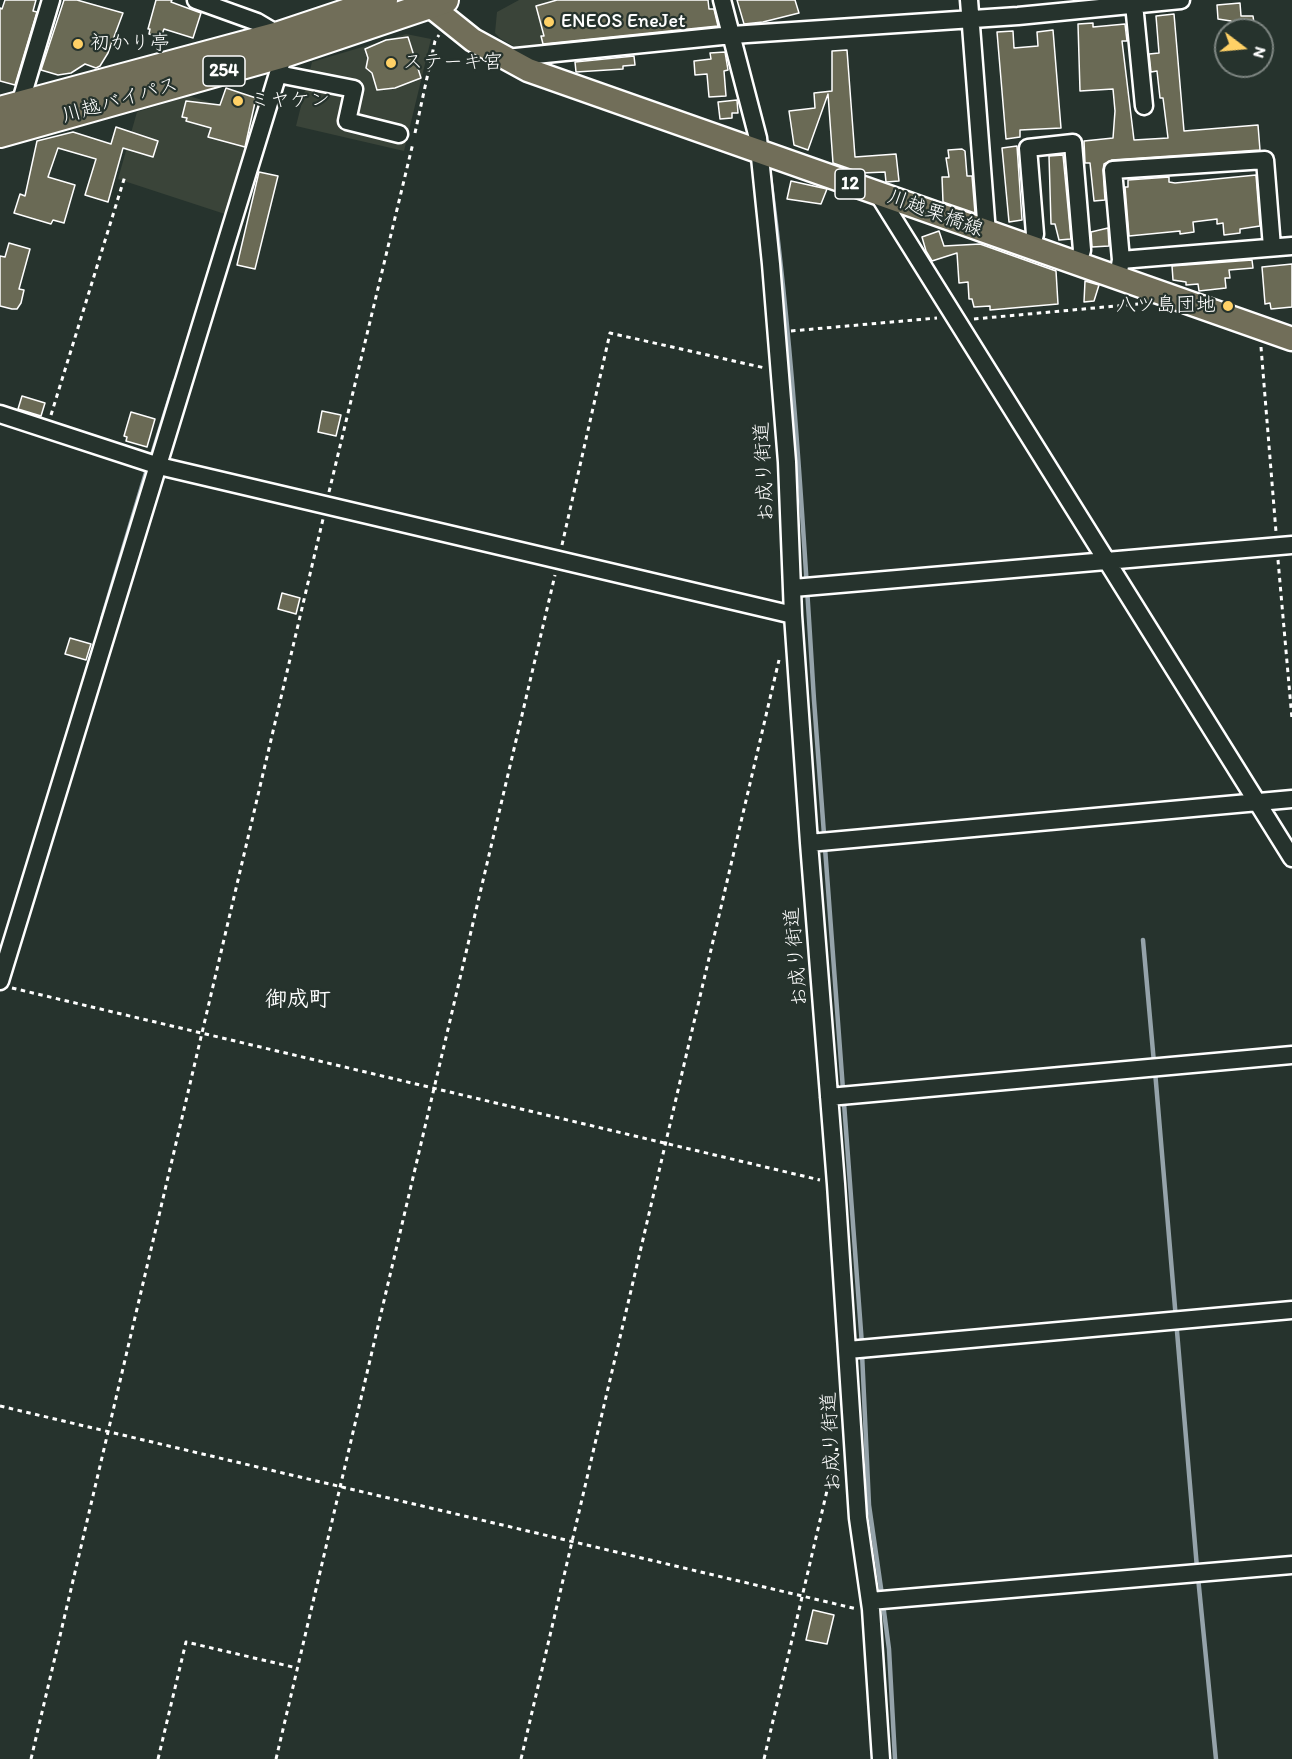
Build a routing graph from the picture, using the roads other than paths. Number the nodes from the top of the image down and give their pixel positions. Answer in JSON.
{"nodes":[{"id":1,"x":51,"y":0,"type":"edge"},
{"id":2,"x":196,"y":0,"type":"edge"},
{"id":3,"x":384,"y":0,"type":"edge"},
{"id":4,"x":722,"y":0,"type":"edge"},
{"id":5,"x":969,"y":0,"type":"edge"},
{"id":6,"x":1176,"y":0,"type":"edge"},
{"id":7,"x":1181,"y":0,"type":"edge"},
{"id":8,"x":1134,"y":4,"type":"junction"},
{"id":9,"x":436,"y":6,"type":"edge"},
{"id":10,"x":971,"y":17,"type":"junction"},
{"id":11,"x":732,"y":34,"type":"junction"},
{"id":12,"x":280,"y":54,"type":"junction"},
{"id":13,"x":505,"y":58,"type":"junction"},
{"id":14,"x":1144,"y":106,"type":"dead end"},
{"id":15,"x":10,"y":107,"type":"edge"},
{"id":16,"x":0,"y":134,"type":"edge"},
{"id":17,"x":399,"y":134,"type":"dead end"},
{"id":18,"x":758,"y":152,"type":"junction"},
{"id":19,"x":878,"y":194,"type":"junction"},
{"id":20,"x":987,"y":233,"type":"junction"},
{"id":21,"x":1292,"y":246,"type":"edge"},
{"id":22,"x":1272,"y":247,"type":"junction"},
{"id":23,"x":1031,"y":248,"type":"junction"},
{"id":24,"x":1078,"y":264,"type":"junction"},
{"id":25,"x":1119,"y":269,"type":"junction"},
{"id":26,"x":1292,"y":339,"type":"edge"},
{"id":27,"x":0,"y":414,"type":"edge"},
{"id":28,"x":159,"y":466,"type":"junction"},
{"id":29,"x":1285,"y":545,"type":"edge"},
{"id":30,"x":1108,"y":561,"type":"junction"},
{"id":31,"x":793,"y":588,"type":"junction"},
{"id":32,"x":793,"y":615,"type":"junction"},
{"id":33,"x":1292,"y":799,"type":"edge"},
{"id":34,"x":1257,"y":802,"type":"junction"},
{"id":35,"x":808,"y":843,"type":"junction"},
{"id":36,"x":1292,"y":858,"type":"edge"},
{"id":37,"x":6,"y":984,"type":"edge"},
{"id":38,"x":1292,"y":1055,"type":"edge"},
{"id":39,"x":830,"y":1097,"type":"junction"},
{"id":40,"x":1292,"y":1310,"type":"edge"},
{"id":41,"x":848,"y":1350,"type":"junction"},
{"id":42,"x":1292,"y":1565,"type":"edge"},
{"id":43,"x":870,"y":1605,"type":"junction"},
{"id":44,"x":881,"y":1759,"type":"edge"}],
"edges":[{"from":1,"to":15,"type":"street"},
{"from":2,"to":12,"type":"street"},
{"from":3,"to":12,"type":"highway","name":"川越バイパス","number":"254"},
{"from":4,"to":11,"type":"street","name":"お成り街道"},
{"from":5,"to":10,"type":"street"},
{"from":6,"to":7,"type":"street"},
{"from":6,"to":8,"type":"street"},
{"from":8,"to":10,"type":"street"},
{"from":8,"to":14,"type":"street"},
{"from":9,"to":12,"type":"highway","name":"川越バイパス","number":"254"},
{"from":9,"to":13,"type":"main road","name":"川越栗橋線","number":"12"},
{"from":10,"to":11,"type":"street"},
{"from":10,"to":20,"type":"street"},
{"from":11,"to":13,"type":"street"},
{"from":11,"to":18,"type":"street","name":"お成り街道"},
{"from":12,"to":15,"type":"highway","name":"川越バイパス","number":"254"},
{"from":12,"to":16,"type":"highway","name":"川越バイパス","number":"254"},
{"from":12,"to":17,"type":"street"},
{"from":12,"to":28,"type":"street"},
{"from":13,"to":18,"type":"main road","name":"川越栗橋線","number":"12"},
{"from":18,"to":19,"type":"main road","name":"川越栗橋線","number":"12"},
{"from":18,"to":31,"type":"street","name":"お成り街道"},
{"from":19,"to":20,"type":"main road","name":"川越栗橋線","number":"12"},
{"from":19,"to":30,"type":"street"},
{"from":20,"to":23,"type":"main road","name":"川越栗橋線","number":"12"},
{"from":21,"to":22,"type":"street"},
{"from":22,"to":25,"type":"street"},
{"from":22,"to":25,"type":"street"},
{"from":23,"to":24,"type":"main road","name":"川越栗橋線","number":"12"},
{"from":23,"to":24,"type":"street"},
{"from":24,"to":25,"type":"main road","name":"川越栗橋線","number":"12"},
{"from":25,"to":26,"type":"main road","name":"川越栗橋線","number":"12"},
{"from":27,"to":28,"type":"street"},
{"from":28,"to":32,"type":"street"},
{"from":28,"to":37,"type":"street"},
{"from":29,"to":30,"type":"street"},
{"from":30,"to":31,"type":"street"},
{"from":30,"to":34,"type":"street"},
{"from":31,"to":32,"type":"street","name":"お成り街道"},
{"from":32,"to":35,"type":"street","name":"お成り街道"},
{"from":33,"to":34,"type":"street"},
{"from":34,"to":35,"type":"street"},
{"from":34,"to":36,"type":"street"},
{"from":35,"to":39,"type":"street","name":"お成り街道"},
{"from":38,"to":39,"type":"street"},
{"from":39,"to":41,"type":"street","name":"お成り街道"},
{"from":40,"to":41,"type":"street"},
{"from":41,"to":43,"type":"street","name":"お成り街道"},
{"from":42,"to":43,"type":"street"},
{"from":43,"to":44,"type":"street","name":"お成り街道"}]}
